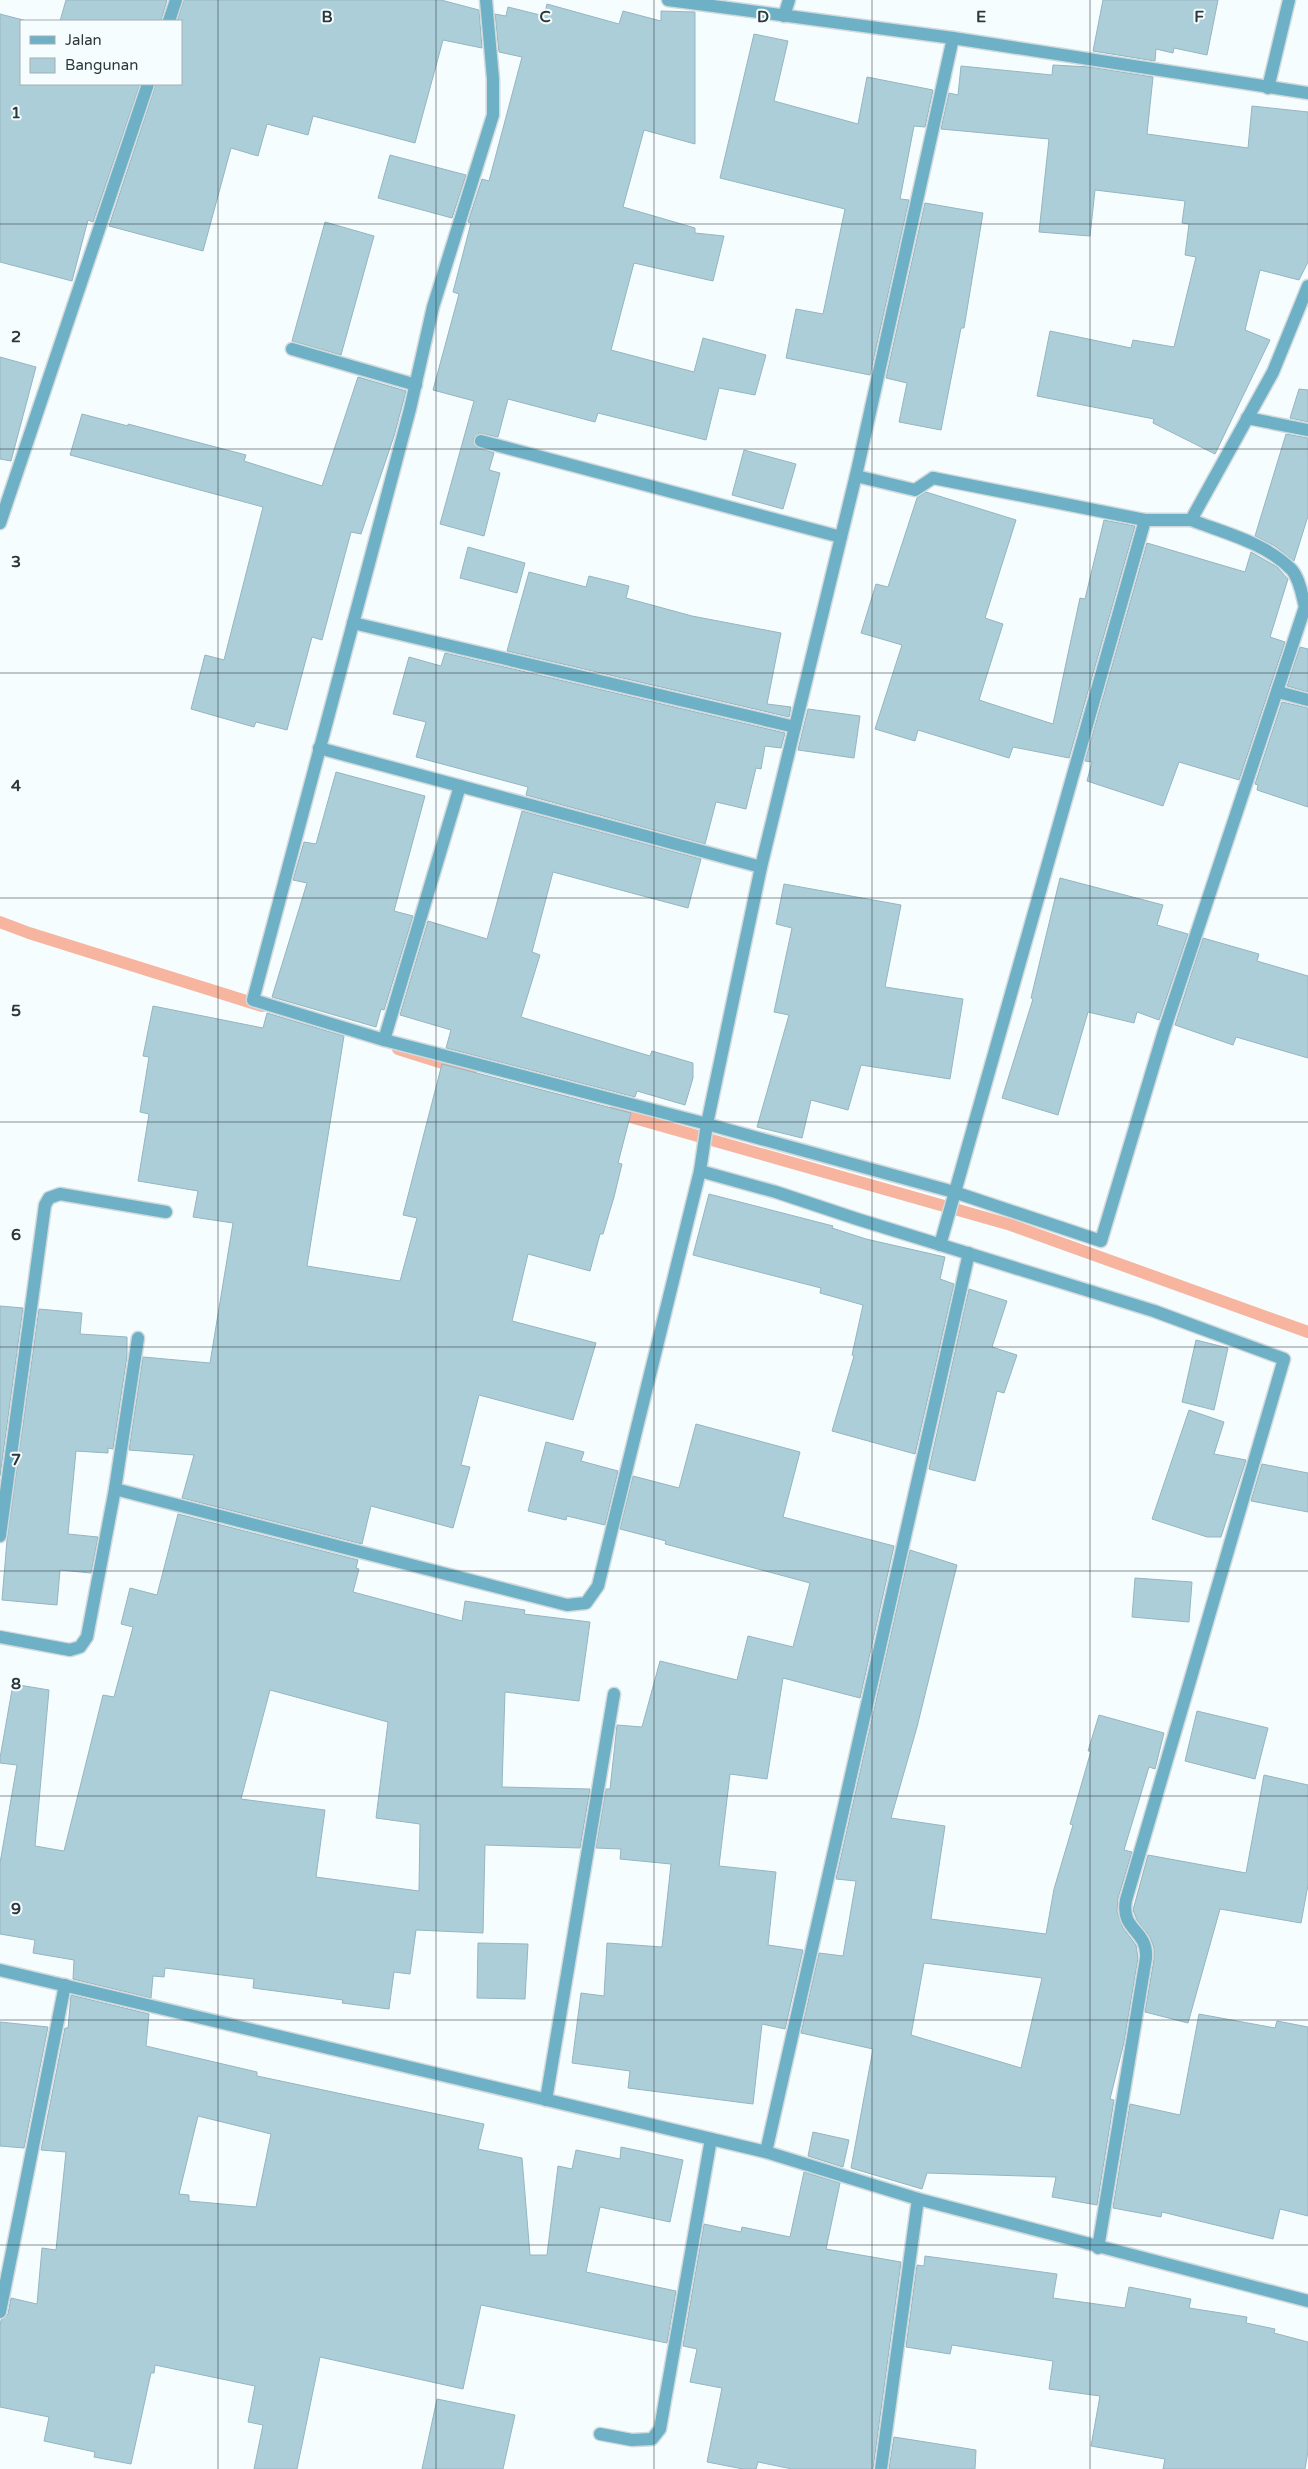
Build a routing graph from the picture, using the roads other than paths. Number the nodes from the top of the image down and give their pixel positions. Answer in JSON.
{"nodes":[{"id":1,"x":176,"y":0,"type":"edge"},
{"id":2,"x":486,"y":0,"type":"edge"},
{"id":3,"x":668,"y":0,"type":"edge"},
{"id":4,"x":789,"y":0,"type":"edge"},
{"id":5,"x":1289,"y":0,"type":"edge"},
{"id":6,"x":784,"y":16,"type":"junction"},
{"id":7,"x":169,"y":20,"type":"edge"},
{"id":8,"x":952,"y":38,"type":"junction"},
{"id":9,"x":148,"y":85,"type":"edge"},
{"id":10,"x":1268,"y":88,"type":"junction"},
{"id":11,"x":1308,"y":93,"type":"edge"},
{"id":12,"x":1308,"y":286,"type":"edge"},
{"id":13,"x":292,"y":349,"type":"dead end"},
{"id":14,"x":416,"y":385,"type":"junction"},
{"id":15,"x":1247,"y":418,"type":"junction"},
{"id":16,"x":1308,"y":430,"type":"edge"},
{"id":17,"x":481,"y":440,"type":"dead end"},
{"id":18,"x":856,"y":476,"type":"junction"},
{"id":19,"x":1146,"y":520,"type":"junction"},
{"id":20,"x":1191,"y":520,"type":"junction"},
{"id":21,"x":0,"y":524,"type":"edge"},
{"id":22,"x":841,"y":537,"type":"junction"},
{"id":23,"x":353,"y":623,"type":"junction"},
{"id":24,"x":1278,"y":692,"type":"junction"},
{"id":25,"x":1308,"y":700,"type":"edge"},
{"id":26,"x":795,"y":727,"type":"junction"},
{"id":27,"x":319,"y":748,"type":"junction"},
{"id":28,"x":460,"y":786,"type":"junction"},
{"id":29,"x":761,"y":867,"type":"junction"},
{"id":30,"x":384,"y":1040,"type":"junction"},
{"id":31,"x":706,"y":1124,"type":"junction"},
{"id":32,"x":701,"y":1165,"type":"junction"},
{"id":33,"x":953,"y":1195,"type":"junction"},
{"id":34,"x":166,"y":1212,"type":"dead end"},
{"id":35,"x":940,"y":1241,"type":"junction"},
{"id":36,"x":969,"y":1253,"type":"junction"},
{"id":37,"x":138,"y":1338,"type":"dead end"},
{"id":38,"x":115,"y":1489,"type":"junction"},
{"id":39,"x":0,"y":1536,"type":"edge"},
{"id":40,"x":0,"y":1637,"type":"edge"},
{"id":41,"x":614,"y":1694,"type":"dead end"},
{"id":42,"x":0,"y":1970,"type":"edge"},
{"id":43,"x":65,"y":1985,"type":"junction"},
{"id":44,"x":546,"y":2100,"type":"junction"},
{"id":45,"x":711,"y":2139,"type":"junction"},
{"id":46,"x":766,"y":2152,"type":"junction"},
{"id":47,"x":918,"y":2199,"type":"junction"},
{"id":48,"x":1098,"y":2248,"type":"junction"},
{"id":49,"x":1308,"y":2301,"type":"edge"},
{"id":50,"x":0,"y":2312,"type":"edge"},
{"id":51,"x":600,"y":2434,"type":"dead end"},
{"id":52,"x":881,"y":2469,"type":"edge"}],
"edges":[{"from":1,"to":7,"type":"street"},
{"from":2,"to":14,"type":"street"},
{"from":3,"to":6,"type":"street"},
{"from":4,"to":6,"type":"street"},
{"from":5,"to":10,"type":"street"},
{"from":6,"to":8,"type":"street"},
{"from":8,"to":10,"type":"street"},
{"from":8,"to":18,"type":"street"},
{"from":9,"to":21,"type":"street"},
{"from":10,"to":11,"type":"street"},
{"from":12,"to":15,"type":"street"},
{"from":13,"to":14,"type":"street"},
{"from":14,"to":23,"type":"street"},
{"from":15,"to":16,"type":"street"},
{"from":15,"to":20,"type":"street"},
{"from":17,"to":22,"type":"street"},
{"from":18,"to":19,"type":"street"},
{"from":18,"to":22,"type":"street"},
{"from":19,"to":20,"type":"street"},
{"from":19,"to":33,"type":"street"},
{"from":20,"to":24,"type":"street"},
{"from":22,"to":26,"type":"street"},
{"from":23,"to":26,"type":"street"},
{"from":23,"to":27,"type":"street"},
{"from":24,"to":25,"type":"street"},
{"from":24,"to":33,"type":"street"},
{"from":26,"to":29,"type":"street"},
{"from":27,"to":28,"type":"street"},
{"from":27,"to":30,"type":"street"},
{"from":28,"to":29,"type":"street"},
{"from":28,"to":30,"type":"street"},
{"from":29,"to":31,"type":"street"},
{"from":30,"to":31,"type":"street"},
{"from":31,"to":32,"type":"street"},
{"from":31,"to":33,"type":"street"},
{"from":32,"to":35,"type":"street"},
{"from":32,"to":38,"type":"street"},
{"from":33,"to":35,"type":"street"},
{"from":34,"to":39,"type":"street"},
{"from":35,"to":36,"type":"street"},
{"from":36,"to":46,"type":"street"},
{"from":36,"to":48,"type":"street"},
{"from":37,"to":38,"type":"street"},
{"from":38,"to":40,"type":"street"},
{"from":41,"to":44,"type":"street"},
{"from":42,"to":43,"type":"street"},
{"from":43,"to":44,"type":"street"},
{"from":43,"to":50,"type":"street"},
{"from":44,"to":45,"type":"street"},
{"from":45,"to":46,"type":"street"},
{"from":45,"to":51,"type":"street"},
{"from":46,"to":47,"type":"street"},
{"from":47,"to":48,"type":"street"},
{"from":47,"to":52,"type":"street"},
{"from":48,"to":49,"type":"street"}]}
